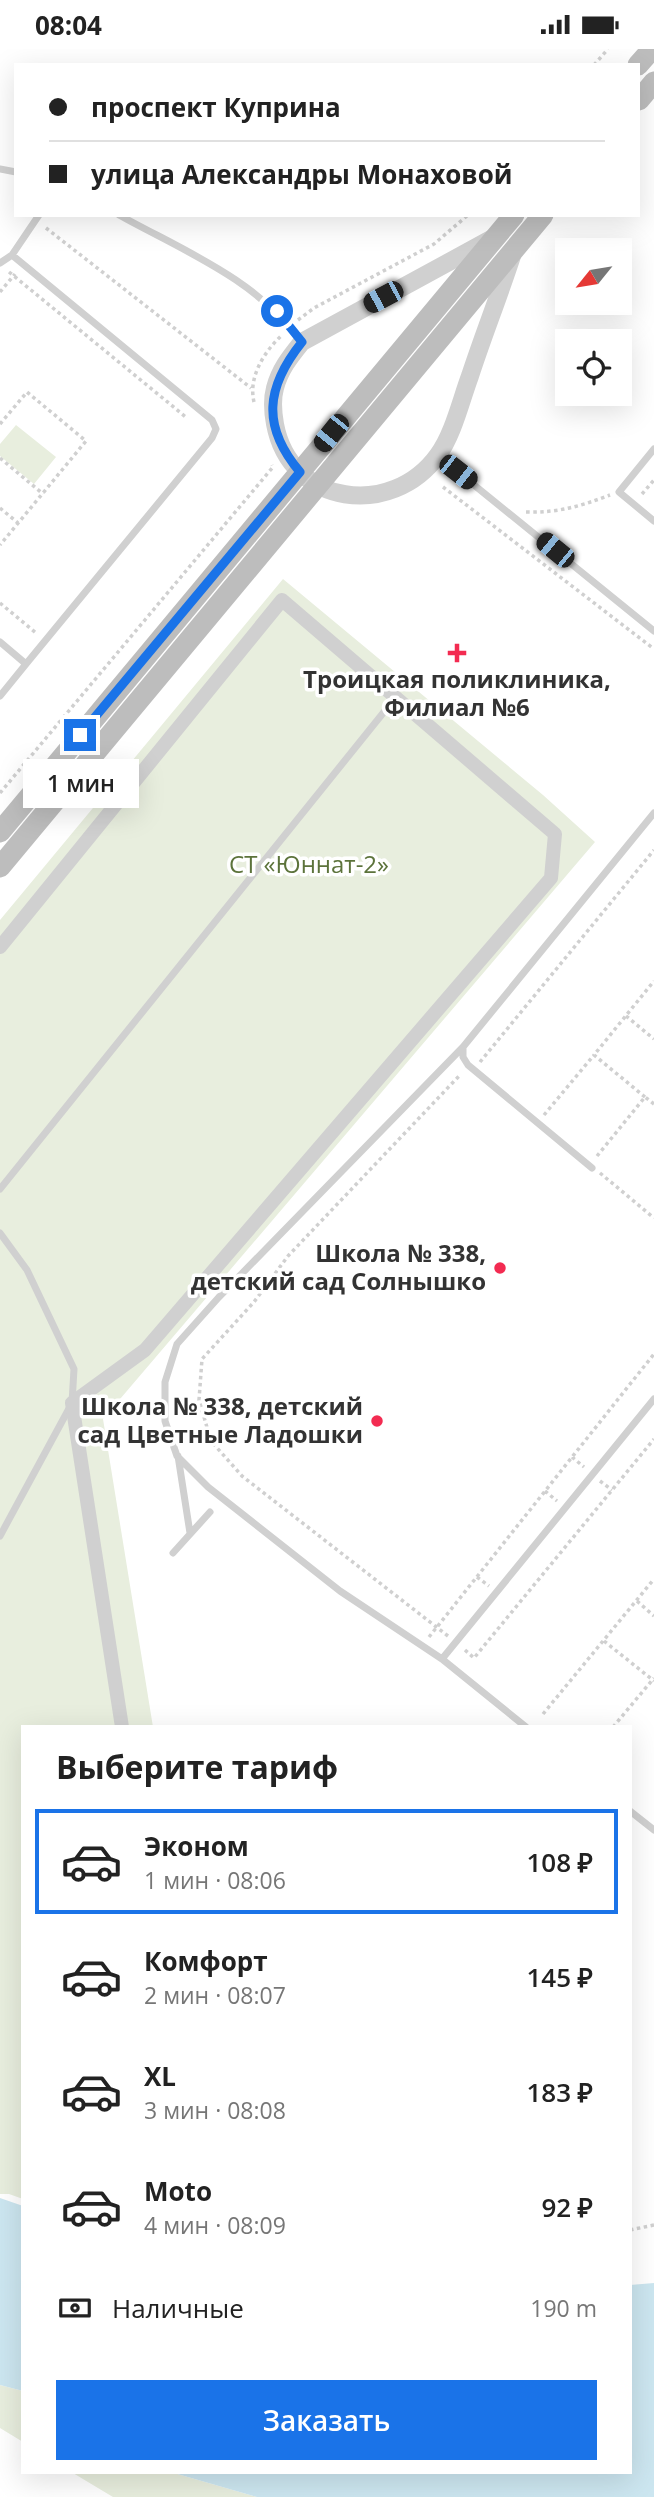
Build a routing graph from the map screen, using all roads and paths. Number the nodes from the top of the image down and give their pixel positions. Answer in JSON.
{"nodes":[{"id":1,"x":608,"y":49,"type":"edge"},
{"id":2,"x":652,"y":49,"type":"edge"},
{"id":3,"x":596,"y":63,"type":"edge"},
{"id":4,"x":640,"y":63,"type":"edge"},
{"id":5,"x":123,"y":217,"type":"edge"},
{"id":6,"x":466,"y":217,"type":"edge"},
{"id":7,"x":512,"y":217,"type":"edge"},
{"id":8,"x":542,"y":217,"type":"edge"},
{"id":9,"x":38,"y":218,"type":"edge"},
{"id":10,"x":496,"y":236,"type":"junction"},
{"id":11,"x":514,"y":251,"type":"junction"},
{"id":12,"x":12,"y":255,"type":"junction"},
{"id":13,"x":0,"y":263,"type":"edge"},
{"id":14,"x":22,"y":264,"type":"junction"},
{"id":15,"x":7,"y":269,"type":"dead end"},
{"id":16,"x":13,"y":275,"type":"junction"},
{"id":17,"x":0,"y":292,"type":"edge"},
{"id":18,"x":290,"y":326,"type":"junction"},
{"id":19,"x":302,"y":342,"type":"junction"},
{"id":20,"x":251,"y":388,"type":"junction"},
{"id":21,"x":255,"y":411,"type":"dead end"},
{"id":22,"x":0,"y":424,"type":"edge"},
{"id":23,"x":212,"y":438,"type":"junction"},
{"id":24,"x":654,"y":449,"type":"edge"},
{"id":25,"x":439,"y":454,"type":"junction"},
{"id":26,"x":0,"y":459,"type":"edge"},
{"id":27,"x":269,"y":461,"type":"dead end"},
{"id":28,"x":300,"y":472,"type":"junction"},
{"id":29,"x":654,"y":479,"type":"edge"},
{"id":30,"x":317,"y":486,"type":"junction"},
{"id":31,"x":443,"y":487,"type":"dead end"},
{"id":32,"x":619,"y":492,"type":"junction"},
{"id":33,"x":43,"y":493,"type":"junction"},
{"id":34,"x":642,"y":494,"type":"dead end"},
{"id":35,"x":0,"y":508,"type":"edge"},
{"id":36,"x":506,"y":510,"type":"junction"},
{"id":37,"x":654,"y":521,"type":"edge"},
{"id":38,"x":18,"y":523,"type":"junction"},
{"id":39,"x":0,"y":545,"type":"edge"},
{"id":40,"x":0,"y":603,"type":"edge"},
{"id":41,"x":654,"y":631,"type":"edge"},
{"id":42,"x":46,"y":641,"type":"junction"},
{"id":43,"x":0,"y":642,"type":"edge"},
{"id":44,"x":654,"y":649,"type":"edge"},
{"id":45,"x":26,"y":664,"type":"junction"},
{"id":46,"x":0,"y":696,"type":"edge"},
{"id":47,"x":396,"y":697,"type":"junction"},
{"id":48,"x":0,"y":793,"type":"edge"},
{"id":49,"x":654,"y":813,"type":"edge"},
{"id":50,"x":0,"y":832,"type":"edge"},
{"id":51,"x":654,"y":850,"type":"edge"},
{"id":52,"x":0,"y":867,"type":"edge"},
{"id":53,"x":0,"y":947,"type":"edge"},
{"id":54,"x":654,"y":981,"type":"edge"},
{"id":55,"x":626,"y":1016,"type":"junction"},
{"id":56,"x":654,"y":1039,"type":"edge"},
{"id":57,"x":463,"y":1048,"type":"junction"},
{"id":58,"x":594,"y":1055,"type":"junction"},
{"id":59,"x":478,"y":1065,"type":"dead end"},
{"id":60,"x":462,"y":1074,"type":"dead end"},
{"id":61,"x":645,"y":1097,"type":"junction"},
{"id":62,"x":654,"y":1104,"type":"edge"},
{"id":63,"x":546,"y":1114,"type":"dead end"},
{"id":64,"x":594,"y":1161,"type":"junction"},
{"id":65,"x":0,"y":1189,"type":"edge"},
{"id":66,"x":654,"y":1218,"type":"edge"},
{"id":67,"x":0,"y":1233,"type":"edge"},
{"id":68,"x":654,"y":1353,"type":"edge"},
{"id":69,"x":654,"y":1399,"type":"edge"},
{"id":70,"x":72,"y":1403,"type":"junction"},
{"id":71,"x":165,"y":1408,"type":"junction"},
{"id":72,"x":654,"y":1439,"type":"edge"},
{"id":73,"x":177,"y":1456,"type":"junction"},
{"id":74,"x":210,"y":1512,"type":"dead end"},
{"id":75,"x":190,"y":1534,"type":"junction"},
{"id":76,"x":0,"y":1536,"type":"edge"},
{"id":77,"x":173,"y":1553,"type":"dead end"},
{"id":78,"x":654,"y":1579,"type":"edge"},
{"id":79,"x":636,"y":1601,"type":"junction"},
{"id":80,"x":654,"y":1616,"type":"edge"},
{"id":81,"x":437,"y":1628,"type":"junction"},
{"id":82,"x":427,"y":1640,"type":"dead end"},
{"id":83,"x":604,"y":1640,"type":"junction"},
{"id":84,"x":455,"y":1642,"type":"junction"},
{"id":85,"x":474,"y":1658,"type":"dead end"},
{"id":86,"x":442,"y":1659,"type":"junction"},
{"id":87,"x":653,"y":1680,"type":"edge"},
{"id":88,"x":543,"y":1714,"type":"dead end"},
{"id":89,"x":122,"y":1725,"type":"edge"},
{"id":90,"x":524,"y":1725,"type":"edge"},
{"id":91,"x":616,"y":1725,"type":"edge"},
{"id":92,"x":632,"y":1813,"type":"edge"},
{"id":93,"x":654,"y":1830,"type":"edge"},
{"id":94,"x":654,"y":2225,"type":"edge"},
{"id":95,"x":632,"y":2229,"type":"edge"}],
"edges":[{"from":1,"to":3,"type":"path"},
{"from":2,"to":4,"type":"main road"},
{"from":5,"to":18,"type":"lane"},
{"from":6,"to":18,"type":"path"},
{"from":7,"to":10,"type":"main road"},
{"from":8,"to":11,"type":"main road"},
{"from":9,"to":12,"type":"lane"},
{"from":9,"to":20,"type":"path"},
{"from":10,"to":19,"type":"street"},
{"from":10,"to":28,"type":"main road"},
{"from":11,"to":25,"type":"street"},
{"from":11,"to":30,"type":"main road"},
{"from":12,"to":13,"type":"lane"},
{"from":12,"to":14,"type":"lane"},
{"from":14,"to":16,"type":"path"},
{"from":14,"to":23,"type":"lane"},
{"from":15,"to":16,"type":"path"},
{"from":16,"to":17,"type":"path"},
{"from":16,"to":23,"type":"path"},
{"from":18,"to":19,"type":"lane"},
{"from":18,"to":20,"type":"path"},
{"from":19,"to":28,"type":"street"},
{"from":20,"to":21,"type":"path"},
{"from":22,"to":33,"type":"path"},
{"from":23,"to":42,"type":"lane"},
{"from":24,"to":32,"type":"lane"},
{"from":25,"to":30,"type":"street"},
{"from":25,"to":36,"type":"lane"},
{"from":26,"to":33,"type":"path"},
{"from":27,"to":48,"type":"path"},
{"from":28,"to":30,"type":"street"},
{"from":28,"to":50,"type":"main road"},
{"from":29,"to":34,"type":"path"},
{"from":30,"to":52,"type":"main road"},
{"from":31,"to":44,"type":"path"},
{"from":32,"to":36,"type":"path"},
{"from":32,"to":37,"type":"lane"},
{"from":33,"to":38,"type":"path"},
{"from":35,"to":38,"type":"path"},
{"from":36,"to":41,"type":"lane"},
{"from":38,"to":39,"type":"path"},
{"from":40,"to":42,"type":"path"},
{"from":42,"to":45,"type":"lane"},
{"from":43,"to":45,"type":"lane"},
{"from":45,"to":46,"type":"lane"},
{"from":47,"to":53,"type":"street"},
{"from":47,"to":65,"type":"lane"},
{"from":47,"to":70,"type":"street"},
{"from":49,"to":57,"type":"lane"},
{"from":51,"to":59,"type":"path"},
{"from":54,"to":55,"type":"path"},
{"from":55,"to":56,"type":"path"},
{"from":55,"to":58,"type":"path"},
{"from":57,"to":64,"type":"lane"},
{"from":57,"to":71,"type":"lane"},
{"from":58,"to":61,"type":"path"},
{"from":58,"to":63,"type":"path"},
{"from":60,"to":81,"type":"path"},
{"from":61,"to":62,"type":"path"},
{"from":61,"to":64,"type":"path"},
{"from":64,"to":66,"type":"path"},
{"from":67,"to":70,"type":"lane"},
{"from":68,"to":81,"type":"path"},
{"from":69,"to":84,"type":"lane"},
{"from":70,"to":71,"type":"lane"},
{"from":70,"to":76,"type":"lane"},
{"from":70,"to":89,"type":"street"},
{"from":71,"to":73,"type":"lane"},
{"from":72,"to":85,"type":"path"},
{"from":73,"to":75,"type":"lane"},
{"from":73,"to":86,"type":"lane"},
{"from":74,"to":75,"type":"lane"},
{"from":75,"to":77,"type":"lane"},
{"from":78,"to":79,"type":"path"},
{"from":79,"to":80,"type":"path"},
{"from":79,"to":83,"type":"path"},
{"from":81,"to":82,"type":"path"},
{"from":81,"to":84,"type":"path"},
{"from":83,"to":87,"type":"path"},
{"from":83,"to":88,"type":"path"},
{"from":84,"to":86,"type":"lane"},
{"from":86,"to":90,"type":"lane"},
{"from":87,"to":91,"type":"path"},
{"from":92,"to":93,"type":"lane"},
{"from":94,"to":95,"type":"path"}]}
